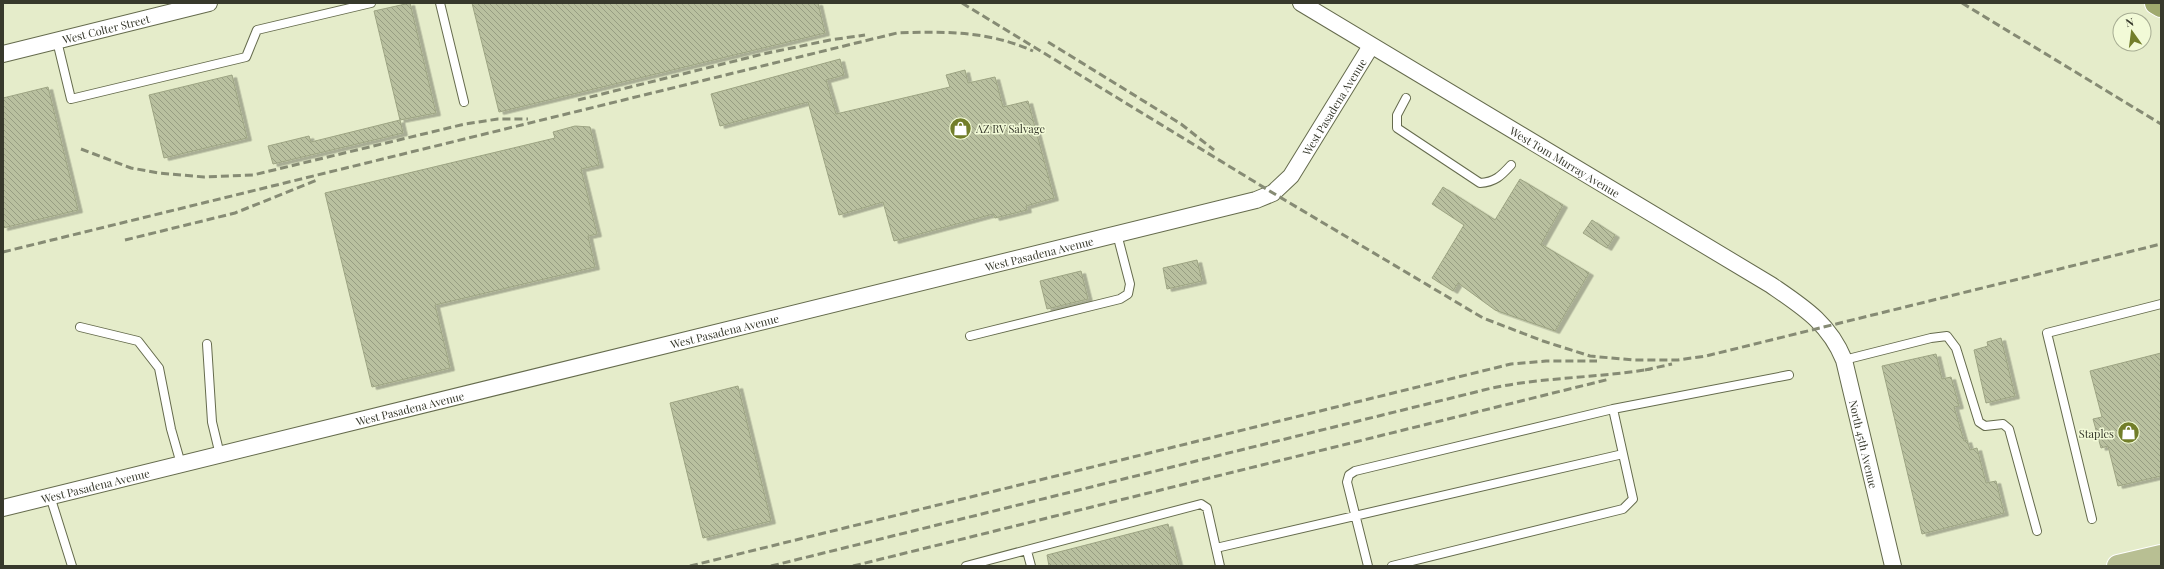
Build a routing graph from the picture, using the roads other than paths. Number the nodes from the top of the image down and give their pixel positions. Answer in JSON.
{"nodes":[{"id":1,"x":209,"y":3,"type":"edge"},
{"id":2,"x":371,"y":3,"type":"edge"},
{"id":3,"x":440,"y":3,"type":"edge"},
{"id":4,"x":1301,"y":3,"type":"edge"},
{"id":5,"x":2156,"y":3,"type":"edge"},
{"id":6,"x":2161,"y":6,"type":"edge"},
{"id":7,"x":57,"y":41,"type":"junction"},
{"id":8,"x":1372,"y":46,"type":"junction"},
{"id":9,"x":3,"y":54,"type":"edge"},
{"id":10,"x":1406,"y":98,"type":"dead end"},
{"id":11,"x":464,"y":102,"type":"dead end"},
{"id":12,"x":1511,"y":165,"type":"dead end"},
{"id":13,"x":1117,"y":234,"type":"junction"},
{"id":14,"x":2161,"y":304,"type":"edge"},
{"id":15,"x":80,"y":327,"type":"dead end"},
{"id":16,"x":1826,"y":327,"type":"joint"},
{"id":17,"x":970,"y":336,"type":"dead end"},
{"id":18,"x":206,"y":344,"type":"dead end"},
{"id":19,"x":1844,"y":360,"type":"junction"},
{"id":20,"x":1788,"y":375,"type":"dead end"},
{"id":21,"x":1613,"y":409,"type":"junction"},
{"id":22,"x":220,"y":454,"type":"junction"},
{"id":23,"x":1623,"y":454,"type":"junction"},
{"id":24,"x":181,"y":464,"type":"junction"},
{"id":25,"x":50,"y":496,"type":"junction"},
{"id":26,"x":3,"y":508,"type":"edge"},
{"id":27,"x":1355,"y":516,"type":"junction"},
{"id":28,"x":2092,"y":519,"type":"dead end"},
{"id":29,"x":2037,"y":531,"type":"dead end"},
{"id":30,"x":1216,"y":548,"type":"junction"},
{"id":31,"x":1027,"y":551,"type":"junction"},
{"id":32,"x":2161,"y":556,"type":"edge"},
{"id":33,"x":72,"y":566,"type":"edge"},
{"id":34,"x":966,"y":566,"type":"edge"},
{"id":35,"x":1031,"y":566,"type":"edge"},
{"id":36,"x":1220,"y":566,"type":"edge"},
{"id":37,"x":1368,"y":566,"type":"edge"},
{"id":38,"x":1392,"y":566,"type":"edge"},
{"id":39,"x":1893,"y":566,"type":"edge"},
{"id":40,"x":2118,"y":566,"type":"edge"}],
"edges":[{"from":1,"to":7,"type":"street","name":"West Colter Street"},
{"from":2,"to":7,"type":"lane"},
{"from":3,"to":11,"type":"lane"},
{"from":4,"to":8,"type":"street","name":"West Tom Murray Avenue"},
{"from":5,"to":6,"type":"highway"},
{"from":7,"to":9,"type":"street","name":"West Colter Street"},
{"from":8,"to":13,"type":"street","name":"West Pasadena Avenue"},
{"from":8,"to":16,"type":"street","name":"West Tom Murray Avenue"},
{"from":10,"to":12,"type":"lane"},
{"from":13,"to":17,"type":"lane"},
{"from":13,"to":22,"type":"street","name":"West Pasadena Avenue"},
{"from":14,"to":28,"type":"lane"},
{"from":15,"to":24,"type":"lane"},
{"from":16,"to":19,"type":"street","name":"North 45th Avenue"},
{"from":18,"to":22,"type":"lane"},
{"from":19,"to":29,"type":"lane"},
{"from":19,"to":39,"type":"street","name":"North 45th Avenue"},
{"from":20,"to":21,"type":"lane"},
{"from":21,"to":23,"type":"lane"},
{"from":21,"to":27,"type":"lane"},
{"from":22,"to":24,"type":"street","name":"West Pasadena Avenue"},
{"from":23,"to":27,"type":"lane"},
{"from":23,"to":38,"type":"lane"},
{"from":24,"to":25,"type":"street","name":"West Pasadena Avenue"},
{"from":25,"to":26,"type":"street","name":"West Pasadena Avenue"},
{"from":25,"to":33,"type":"lane"},
{"from":27,"to":30,"type":"lane"},
{"from":27,"to":37,"type":"lane"},
{"from":30,"to":31,"type":"lane"},
{"from":30,"to":36,"type":"lane"},
{"from":31,"to":34,"type":"lane"},
{"from":31,"to":35,"type":"lane"},
{"from":32,"to":40,"type":"main road"}]}
